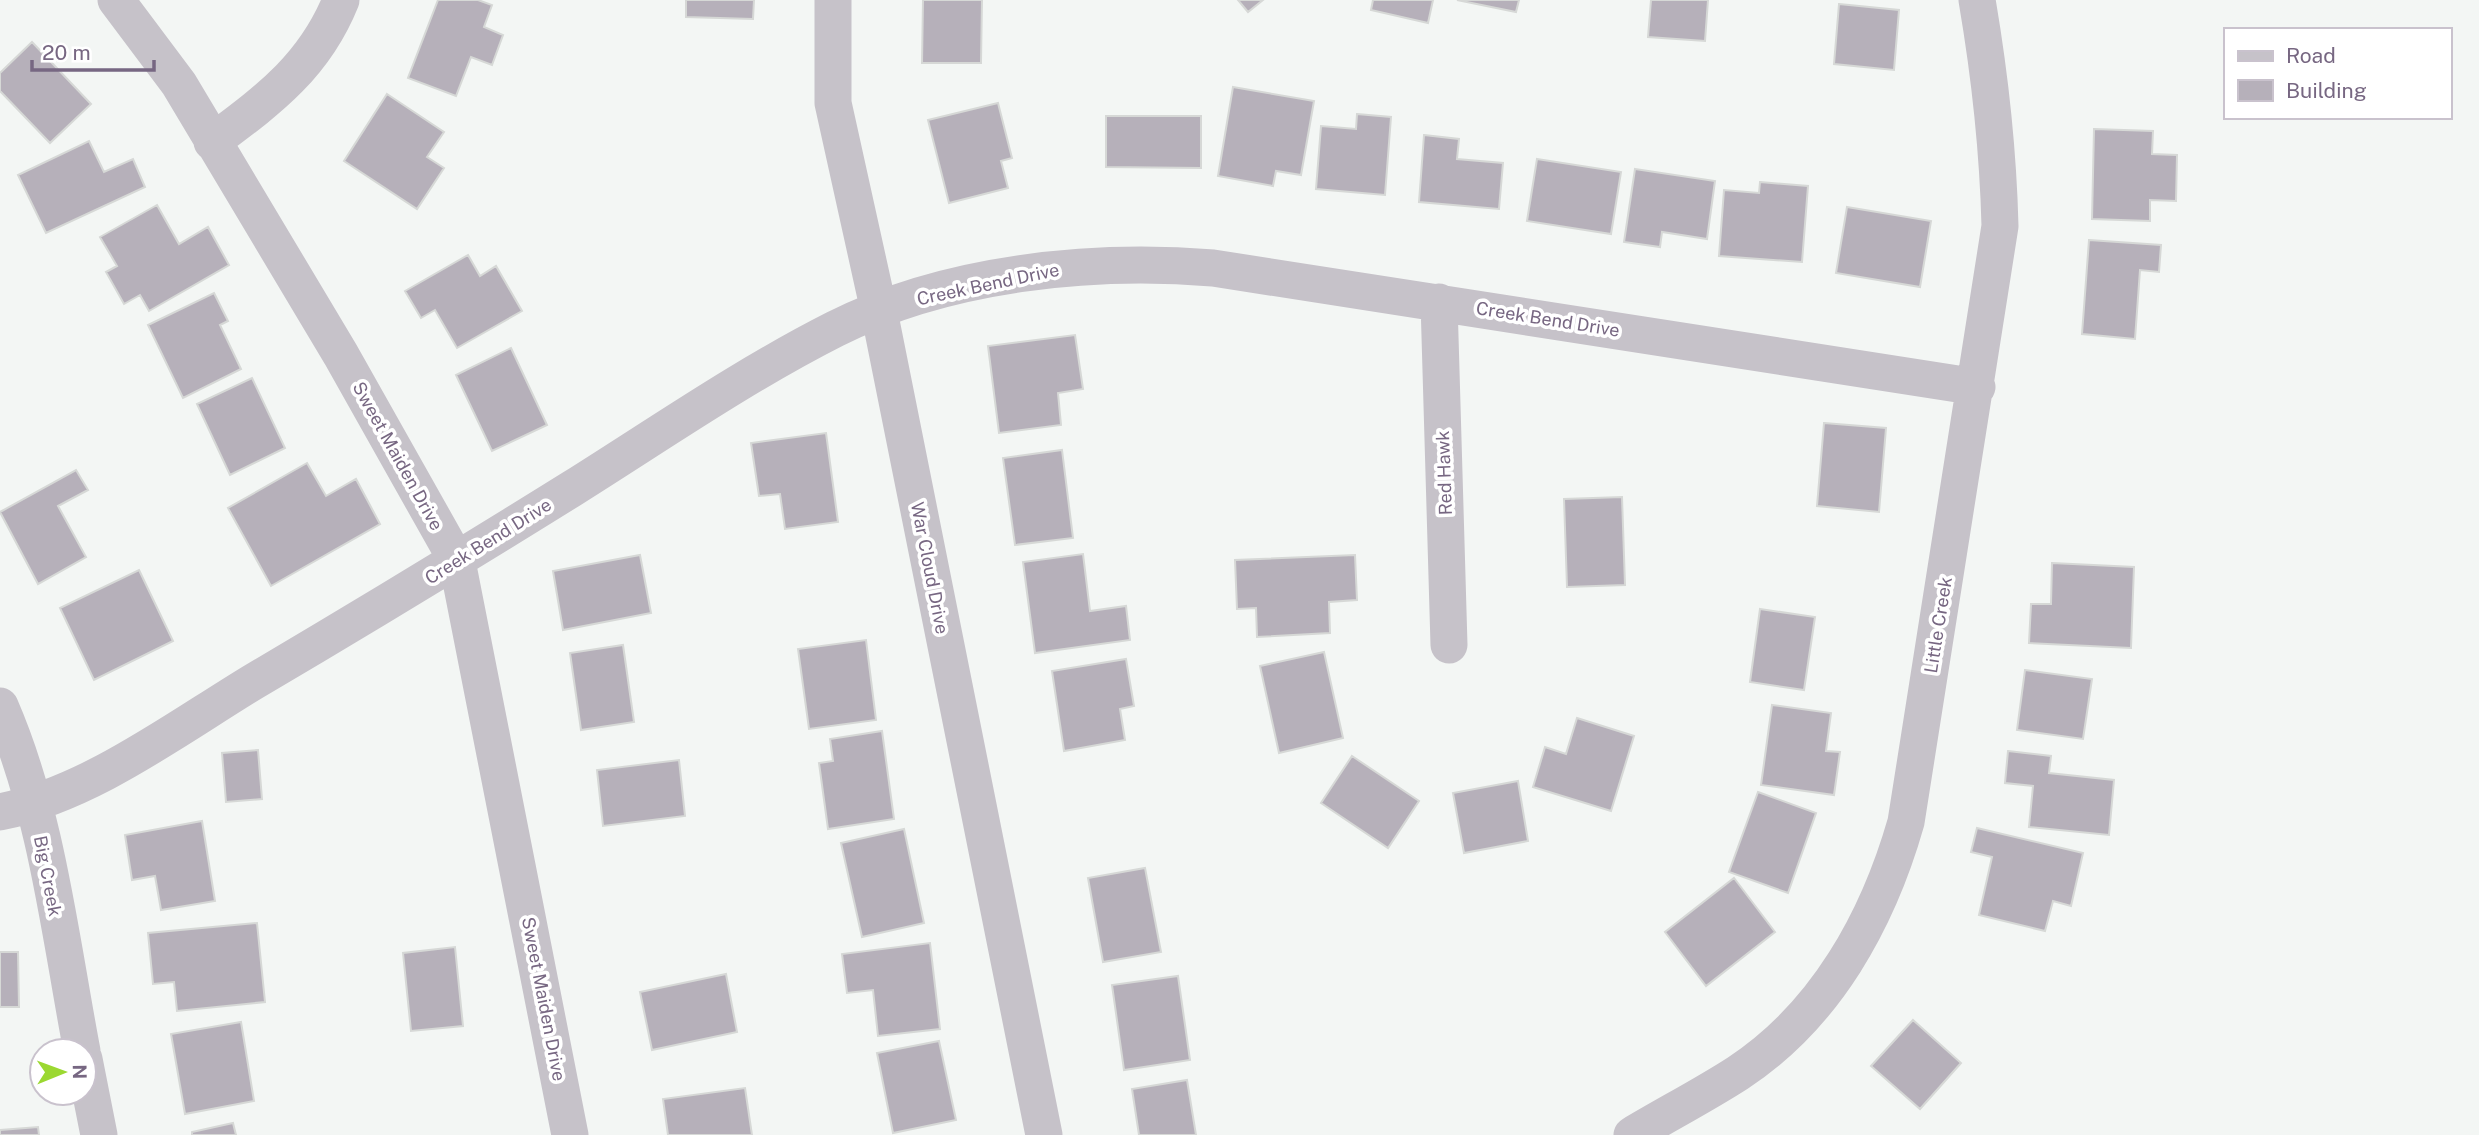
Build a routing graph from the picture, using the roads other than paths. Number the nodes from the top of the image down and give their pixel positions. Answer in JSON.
{"nodes":[{"id":1,"x":116,"y":0,"type":"edge"},
{"id":2,"x":341,"y":0,"type":"edge"},
{"id":3,"x":833,"y":0,"type":"edge"},
{"id":4,"x":1977,"y":0,"type":"edge"},
{"id":5,"x":212,"y":142,"type":"junction"},
{"id":6,"x":1439,"y":302,"type":"junction"},
{"id":7,"x":879,"y":312,"type":"junction"},
{"id":8,"x":1977,"y":387,"type":"junction"},
{"id":9,"x":457,"y":561,"type":"junction"},
{"id":10,"x":1450,"y":645,"type":"dead end"},
{"id":11,"x":0,"y":706,"type":"edge"},
{"id":12,"x":17,"y":808,"type":"edge"},
{"id":13,"x":78,"y":1037,"type":"edge"},
{"id":14,"x":93,"y":1107,"type":"edge"},
{"id":15,"x":99,"y":1135,"type":"edge"},
{"id":16,"x":570,"y":1135,"type":"edge"},
{"id":17,"x":1044,"y":1135,"type":"edge"},
{"id":18,"x":1632,"y":1135,"type":"edge"}],
"edges":[{"from":1,"to":5,"type":"street","name":"Sweet Maiden Drive"},
{"from":2,"to":5,"type":"street"},
{"from":3,"to":7,"type":"street","name":"War Cloud Drive"},
{"from":4,"to":8,"type":"street","name":"Little Creek"},
{"from":5,"to":9,"type":"street","name":"Sweet Maiden Drive"},
{"from":6,"to":7,"type":"street","name":"Creek Bend Drive"},
{"from":6,"to":8,"type":"street","name":"Creek Bend Drive"},
{"from":6,"to":10,"type":"street","name":"Red Hawk"},
{"from":7,"to":9,"type":"street","name":"Creek Bend Drive"},
{"from":7,"to":17,"type":"street","name":"War Cloud Drive"},
{"from":8,"to":18,"type":"street","name":"Little Creek"},
{"from":9,"to":12,"type":"street","name":"Creek Bend Drive"},
{"from":9,"to":16,"type":"street","name":"Sweet Maiden Drive"},
{"from":11,"to":12,"type":"street","name":"Big Creek"},
{"from":12,"to":13,"type":"street","name":"Big Creek"},
{"from":14,"to":15,"type":"street"}]}
